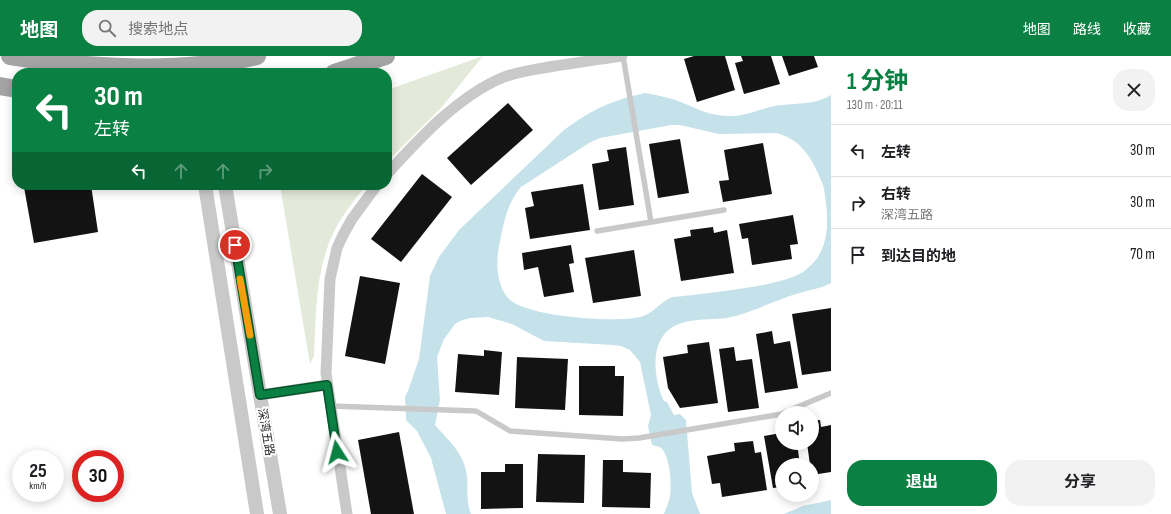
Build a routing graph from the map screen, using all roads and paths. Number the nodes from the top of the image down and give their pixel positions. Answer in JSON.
{"nodes":[{"id":1,"x":10,"y":56,"type":"edge"},
{"id":2,"x":257,"y":56,"type":"edge"},
{"id":3,"x":386,"y":56,"type":"edge"},
{"id":4,"x":622,"y":56,"type":"edge"},
{"id":5,"x":149,"y":68,"type":"edge"},
{"id":6,"x":210,"y":68,"type":"edge"},
{"id":7,"x":349,"y":68,"type":"edge"},
{"id":8,"x":0,"y":86,"type":"edge"},
{"id":9,"x":12,"y":88,"type":"edge"},
{"id":10,"x":392,"y":169,"type":"edge"},
{"id":11,"x":206,"y":190,"type":"edge"},
{"id":12,"x":226,"y":190,"type":"edge"},
{"id":13,"x":373,"y":190,"type":"edge"},
{"id":14,"x":724,"y":210,"type":"dead end"},
{"id":15,"x":651,"y":222,"type":"junction"},
{"id":16,"x":597,"y":231,"type":"dead end"},
{"id":17,"x":327,"y":385,"type":"junction"},
{"id":18,"x":831,"y":393,"type":"edge"},
{"id":19,"x":260,"y":395,"type":"junction"},
{"id":20,"x":330,"y":406,"type":"junction"},
{"id":21,"x":800,"y":406,"type":"edge"},
{"id":22,"x":775,"y":414,"type":"edge"},
{"id":23,"x":256,"y":512,"type":"edge"},
{"id":24,"x":280,"y":514,"type":"edge"},
{"id":25,"x":348,"y":514,"type":"edge"}],
"edges":[{"from":1,"to":5,"type":"main road"},
{"from":2,"to":6,"type":"main road"},
{"from":3,"to":7,"type":"main road"},
{"from":4,"to":10,"type":"street"},
{"from":4,"to":15,"type":"lane"},
{"from":8,"to":9,"type":"main road"},
{"from":11,"to":23,"type":"street","name":"深湾五路"},
{"from":12,"to":19,"type":"street","name":"深湾五路"},
{"from":13,"to":17,"type":"street"},
{"from":14,"to":15,"type":"lane"},
{"from":15,"to":16,"type":"lane"},
{"from":17,"to":19,"type":"street"},
{"from":17,"to":20,"type":"street"},
{"from":18,"to":21,"type":"lane"},
{"from":19,"to":24,"type":"street","name":"深湾五路"},
{"from":20,"to":22,"type":"lane"},
{"from":20,"to":25,"type":"street"}]}
